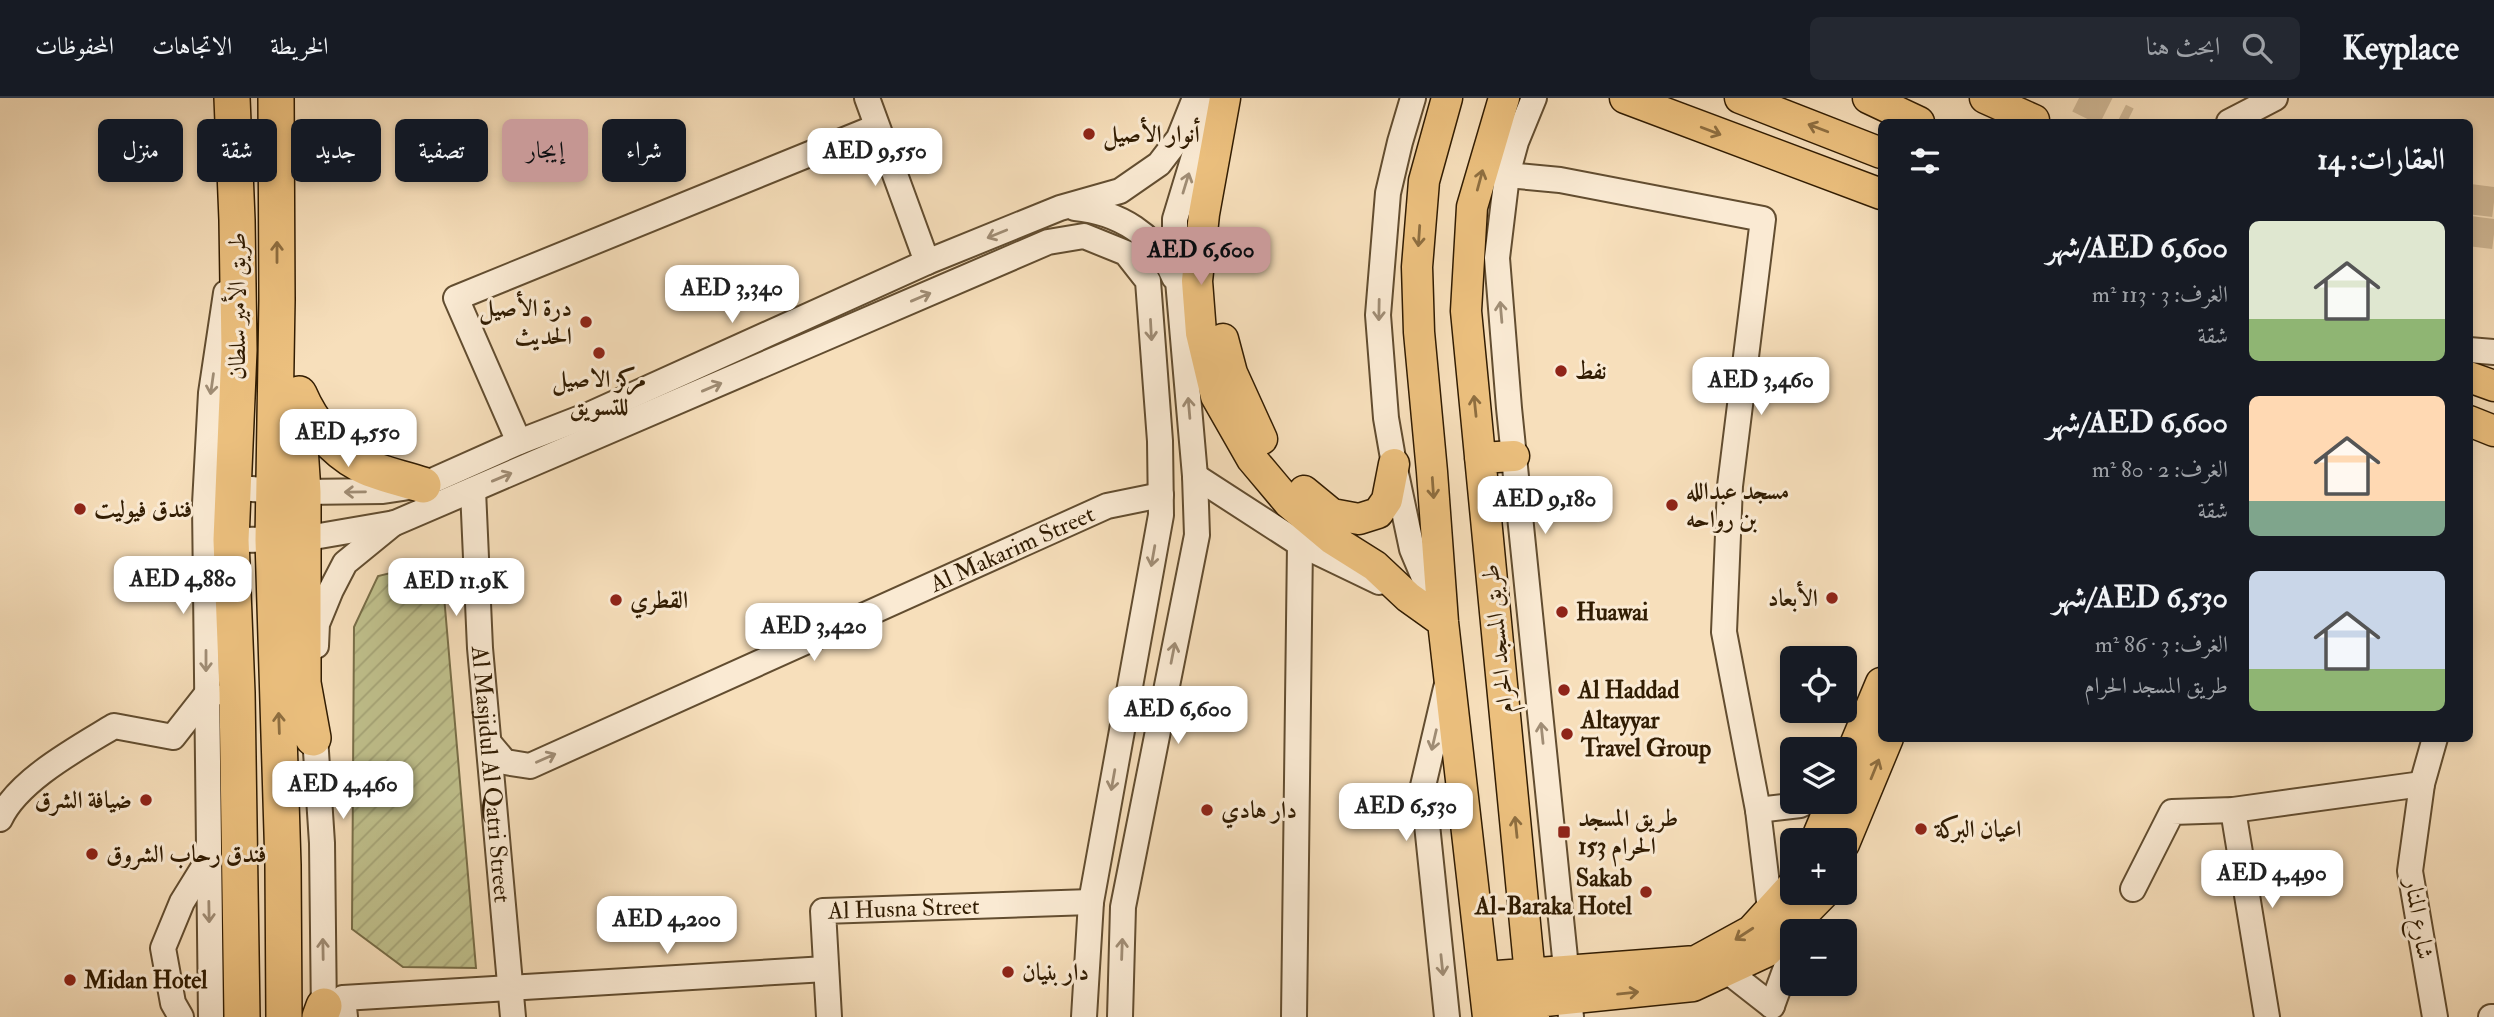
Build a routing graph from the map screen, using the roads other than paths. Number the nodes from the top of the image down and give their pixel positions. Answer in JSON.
{"nodes":[{"id":1,"x":232,"y":98,"type":"edge"},
{"id":2,"x":276,"y":98,"type":"edge"},
{"id":3,"x":867,"y":98,"type":"edge"},
{"id":4,"x":1195,"y":98,"type":"edge"},
{"id":5,"x":1222,"y":98,"type":"edge"},
{"id":6,"x":1238,"y":98,"type":"edge"},
{"id":7,"x":1413,"y":98,"type":"edge"},
{"id":8,"x":1447,"y":98,"type":"edge"},
{"id":9,"x":1504,"y":98,"type":"edge"},
{"id":10,"x":1534,"y":98,"type":"edge"},
{"id":11,"x":1625,"y":98,"type":"edge"},
{"id":12,"x":1740,"y":98,"type":"edge"},
{"id":13,"x":1868,"y":98,"type":"edge"},
{"id":14,"x":1985,"y":98,"type":"edge"},
{"id":15,"x":2275,"y":98,"type":"edge"},
{"id":16,"x":1913,"y":119,"type":"edge"},
{"id":17,"x":2032,"y":119,"type":"edge"},
{"id":18,"x":2235,"y":119,"type":"edge"},
{"id":19,"x":876,"y":127,"type":"junction"},
{"id":20,"x":1878,"y":152,"type":"edge"},
{"id":21,"x":1507,"y":175,"type":"junction"},
{"id":22,"x":1878,"y":193,"type":"edge"},
{"id":23,"x":1060,"y":208,"type":"junction"},
{"id":24,"x":237,"y":220,"type":"junction"},
{"id":25,"x":927,"y":262,"type":"junction"},
{"id":26,"x":1178,"y":286,"type":"junction"},
{"id":27,"x":277,"y":300,"type":"junction"},
{"id":28,"x":2473,"y":350,"type":"edge"},
{"id":29,"x":2494,"y":352,"type":"edge"},
{"id":30,"x":2473,"y":378,"type":"edge"},
{"id":31,"x":295,"y":385,"type":"junction"},
{"id":32,"x":2494,"y":386,"type":"edge"},
{"id":33,"x":2473,"y":423,"type":"edge"},
{"id":34,"x":2494,"y":431,"type":"edge"},
{"id":35,"x":519,"y":442,"type":"junction"},
{"id":36,"x":1260,"y":454,"type":"junction"},
{"id":37,"x":1514,"y":456,"type":"junction"},
{"id":38,"x":1480,"y":458,"type":"junction"},
{"id":39,"x":1394,"y":464,"type":"junction"},
{"id":40,"x":1195,"y":476,"type":"junction"},
{"id":41,"x":423,"y":485,"type":"junction"},
{"id":42,"x":234,"y":488,"type":"junction"},
{"id":43,"x":472,"y":490,"type":"junction"},
{"id":44,"x":289,"y":492,"type":"junction"},
{"id":45,"x":1161,"y":495,"type":"junction"},
{"id":46,"x":395,"y":523,"type":"junction"},
{"id":47,"x":287,"y":539,"type":"junction"},
{"id":48,"x":231,"y":540,"type":"junction"},
{"id":49,"x":1300,"y":544,"type":"junction"},
{"id":50,"x":1408,"y":597,"type":"junction"},
{"id":51,"x":1443,"y":622,"type":"junction"},
{"id":52,"x":1450,"y":673,"type":"junction"},
{"id":53,"x":1878,"y":690,"type":"edge"},
{"id":54,"x":221,"y":694,"type":"junction"},
{"id":55,"x":313,"y":738,"type":"junction"},
{"id":56,"x":1857,"y":740,"type":"edge"},
{"id":57,"x":1886,"y":742,"type":"edge"},
{"id":58,"x":2434,"y":742,"type":"edge"},
{"id":59,"x":489,"y":743,"type":"junction"},
{"id":60,"x":49,"y":765,"type":"junction"},
{"id":61,"x":2422,"y":784,"type":"junction"},
{"id":62,"x":0,"y":788,"type":"edge"},
{"id":63,"x":1780,"y":807,"type":"edge"},
{"id":64,"x":1758,"y":810,"type":"junction"},
{"id":65,"x":2233,"y":810,"type":"junction"},
{"id":66,"x":0,"y":819,"type":"edge"},
{"id":67,"x":1851,"y":828,"type":"edge"},
{"id":68,"x":208,"y":860,"type":"junction"},
{"id":69,"x":2133,"y":889,"type":"dead end"},
{"id":70,"x":1780,"y":899,"type":"edge"},
{"id":71,"x":1091,"y":902,"type":"junction"},
{"id":72,"x":1770,"y":909,"type":"junction"},
{"id":73,"x":1809,"y":913,"type":"edge"},
{"id":74,"x":826,"y":969,"type":"junction"},
{"id":75,"x":1726,"y":970,"type":"junction"},
{"id":76,"x":1484,"y":977,"type":"junction"},
{"id":77,"x":510,"y":989,"type":"junction"},
{"id":78,"x":1780,"y":992,"type":"edge"},
{"id":79,"x":1569,"y":996,"type":"edge"},
{"id":80,"x":1532,"y":998,"type":"edge"},
{"id":81,"x":1487,"y":1012,"type":"edge"},
{"id":82,"x":1774,"y":1012,"type":"edge"},
{"id":83,"x":328,"y":1014,"type":"edge"},
{"id":84,"x":181,"y":1017,"type":"edge"},
{"id":85,"x":211,"y":1017,"type":"edge"},
{"id":86,"x":242,"y":1017,"type":"edge"},
{"id":87,"x":284,"y":1017,"type":"edge"},
{"id":88,"x":513,"y":1017,"type":"edge"},
{"id":89,"x":829,"y":1017,"type":"edge"},
{"id":90,"x":1084,"y":1017,"type":"edge"},
{"id":91,"x":1120,"y":1017,"type":"edge"},
{"id":92,"x":1294,"y":1017,"type":"edge"},
{"id":93,"x":1447,"y":1017,"type":"edge"},
{"id":94,"x":2267,"y":1017,"type":"edge"},
{"id":95,"x":2435,"y":1017,"type":"edge"}],
"edges":[{"from":1,"to":24,"type":"highway","name":"طريق الأمير سلطان"},
{"from":27,"to":2,"type":"highway","name":"طريق الأمير سلطان","one_way":true},
{"from":3,"to":19,"type":"street"},
{"from":4,"to":23,"type":"street"},
{"from":26,"to":5,"type":"street","one_way":true},
{"from":5,"to":36,"type":"main road"},
{"from":6,"to":36,"type":"main road"},
{"from":7,"to":39,"type":"street","one_way":true},
{"from":8,"to":51,"type":"main road","one_way":true},
{"from":38,"to":9,"type":"main road","name":"طريق المسجد الحرام","one_way":true},
{"from":10,"to":21,"type":"street"},
{"from":11,"to":22,"type":"main road","one_way":true},
{"from":20,"to":12,"type":"main road","one_way":true},
{"from":13,"to":16,"type":"main road"},
{"from":14,"to":17,"type":"main road"},
{"from":15,"to":18,"type":"street"},
{"from":19,"to":25,"type":"street"},
{"from":19,"to":35,"type":"street"},
{"from":37,"to":21,"type":"street","one_way":true},
{"from":21,"to":64,"type":"street"},
{"from":23,"to":25,"type":"street","one_way":true},
{"from":23,"to":26,"type":"street"},
{"from":24,"to":42,"type":"highway","name":"طريق الأمير سلطان"},
{"from":24,"to":54,"type":"street","one_way":true},
{"from":25,"to":35,"type":"street"},
{"from":40,"to":26,"type":"street","one_way":true},
{"from":27,"to":31,"type":"highway"},
{"from":27,"to":44,"type":"highway","name":"طريق الأمير سلطان"},
{"from":28,"to":29,"type":"street"},
{"from":30,"to":32,"type":"main road"},
{"from":31,"to":41,"type":"highway"},
{"from":31,"to":44,"type":"highway"},
{"from":33,"to":34,"type":"main road"},
{"from":35,"to":41,"type":"street"},
{"from":36,"to":39,"type":"main road"},
{"from":36,"to":50,"type":"main road"},
{"from":37,"to":38,"type":"main road"},
{"from":79,"to":37,"type":"street","one_way":true},
{"from":80,"to":38,"type":"main road","name":"طريق المسجد الحرام","one_way":true},
{"from":39,"to":51,"type":"street"},
{"from":40,"to":49,"type":"street"},
{"from":91,"to":40,"type":"street","one_way":true},
{"from":41,"to":44,"type":"street","one_way":true},
{"from":42,"to":44,"type":"street"},
{"from":42,"to":48,"type":"highway","name":"طريق الأمير سلطان"},
{"from":43,"to":45,"type":"street","one_way":true},
{"from":43,"to":46,"type":"street"},
{"from":43,"to":59,"type":"street","name":"Al Masjidul Al Qatri Street"},
{"from":44,"to":47,"type":"highway","name":"طريق الأمير سلطان"},
{"from":59,"to":45,"type":"street","name":"Al Makarim Street","one_way":true},
{"from":45,"to":71,"type":"street","one_way":true},
{"from":46,"to":47,"type":"street"},
{"from":46,"to":55,"type":"street"},
{"from":47,"to":48,"type":"street"},
{"from":47,"to":55,"type":"highway"},
{"from":87,"to":47,"type":"highway","name":"طريق الأمير سلطان","one_way":true},
{"from":48,"to":54,"type":"highway","name":"طريق الأمير سلطان"},
{"from":49,"to":50,"type":"street"},
{"from":49,"to":92,"type":"street"},
{"from":50,"to":51,"type":"main road"},
{"from":51,"to":52,"type":"main road"},
{"from":52,"to":76,"type":"main road"},
{"from":52,"to":93,"type":"street","one_way":true},
{"from":53,"to":56,"type":"main road"},
{"from":54,"to":60,"type":"street"},
{"from":54,"to":68,"type":"street"},
{"from":54,"to":86,"type":"highway","name":"طريق الأمير سلطان"},
{"from":83,"to":55,"type":"street","one_way":true},
{"from":67,"to":57,"type":"main road","one_way":true},
{"from":58,"to":61,"type":"street","name":"شارع المنار"},
{"from":59,"to":77,"type":"street","name":"Al Masjidul Al Qatri Street"},
{"from":60,"to":62,"type":"street"},
{"from":60,"to":66,"type":"street"},
{"from":61,"to":65,"type":"street"},
{"from":61,"to":95,"type":"street","name":"شارع المنار"},
{"from":63,"to":64,"type":"street"},
{"from":64,"to":72,"type":"street"},
{"from":65,"to":69,"type":"street"},
{"from":65,"to":94,"type":"street"},
{"from":68,"to":84,"type":"street"},
{"from":68,"to":85,"type":"street","one_way":true},
{"from":70,"to":72,"type":"main road"},
{"from":71,"to":74,"type":"street","name":"Al Husna Street"},
{"from":71,"to":90,"type":"street"},
{"from":72,"to":79,"type":"main road","one_way":true},
{"from":73,"to":75,"type":"main road"},
{"from":74,"to":77,"type":"street"},
{"from":74,"to":89,"type":"street","name":"Al Husna Street"},
{"from":79,"to":75,"type":"main road","one_way":true},
{"from":75,"to":82,"type":"street"},
{"from":76,"to":80,"type":"main road"},
{"from":76,"to":81,"type":"main road"},
{"from":77,"to":83,"type":"street"},
{"from":77,"to":88,"type":"street","name":"Al Masjidul Al Qatri Street"},
{"from":78,"to":82,"type":"street"},
{"from":79,"to":80,"type":"main road"},
{"from":80,"to":81,"type":"main road"}]}
